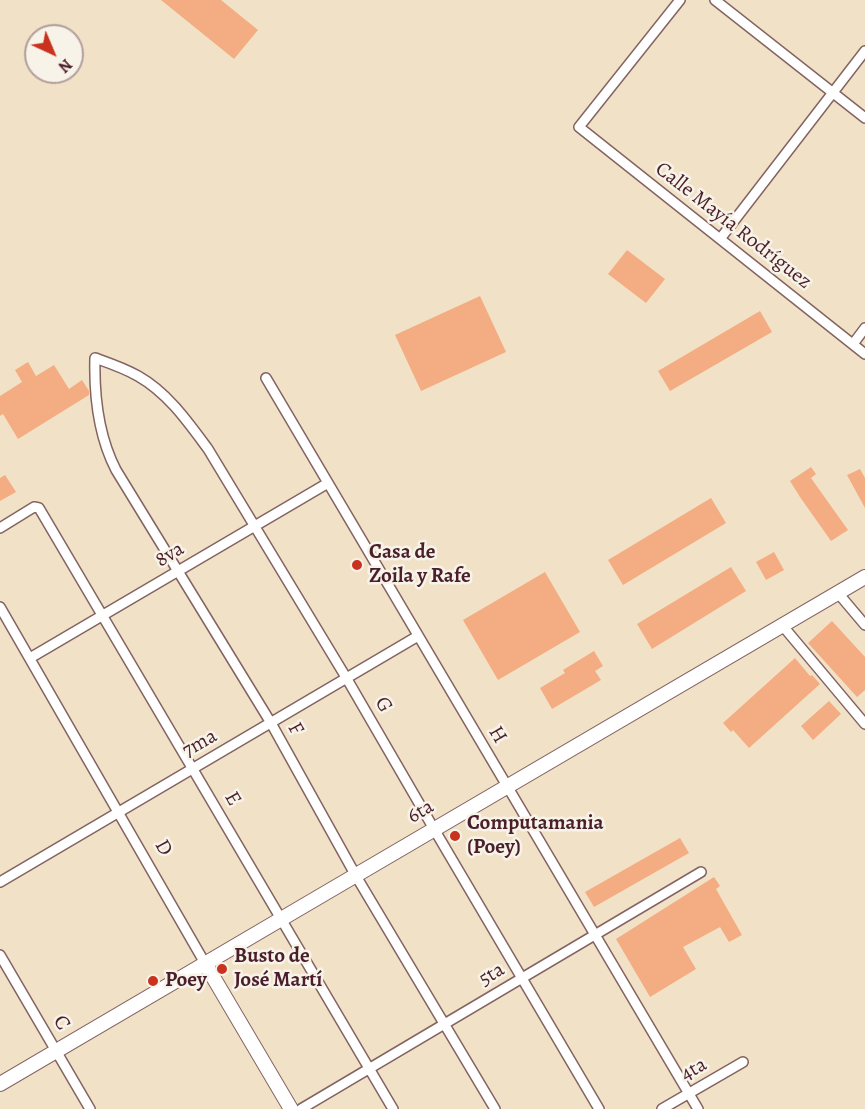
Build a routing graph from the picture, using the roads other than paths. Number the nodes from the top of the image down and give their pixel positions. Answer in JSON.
{"nodes":[{"id":1,"x":680,"y":0,"type":"edge"},
{"id":2,"x":715,"y":0,"type":"edge"},
{"id":3,"x":865,"y":51,"type":"edge"},
{"id":4,"x":833,"y":93,"type":"junction"},
{"id":5,"x":865,"y":118,"type":"edge"},
{"id":6,"x":720,"y":239,"type":"junction"},
{"id":7,"x":865,"y":328,"type":"edge"},
{"id":8,"x":853,"y":344,"type":"junction"},
{"id":9,"x":865,"y":354,"type":"edge"},
{"id":10,"x":94,"y":358,"type":"joint"},
{"id":11,"x":266,"y":378,"type":"dead end"},
{"id":12,"x":328,"y":483,"type":"junction"},
{"id":13,"x":253,"y":527,"type":"junction"},
{"id":14,"x":0,"y":528,"type":"edge"},
{"id":15,"x":178,"y":571,"type":"junction"},
{"id":16,"x":865,"y":578,"type":"edge"},
{"id":17,"x":838,"y":593,"type":"junction"},
{"id":18,"x":0,"y":606,"type":"edge"},
{"id":19,"x":103,"y":616,"type":"junction"},
{"id":20,"x":782,"y":625,"type":"junction"},
{"id":21,"x":865,"y":625,"type":"edge"},
{"id":22,"x":418,"y":636,"type":"junction"},
{"id":23,"x":30,"y":658,"type":"junction"},
{"id":24,"x":346,"y":679,"type":"junction"},
{"id":25,"x":271,"y":723,"type":"junction"},
{"id":26,"x":865,"y":724,"type":"edge"},
{"id":27,"x":193,"y":769,"type":"junction"},
{"id":28,"x":507,"y":786,"type":"junction"},
{"id":29,"x":118,"y":813,"type":"junction"},
{"id":30,"x":434,"y":829,"type":"junction"},
{"id":31,"x":701,"y":872,"type":"dead end"},
{"id":32,"x":356,"y":876,"type":"junction"},
{"id":33,"x":0,"y":882,"type":"edge"},
{"id":34,"x":282,"y":920,"type":"junction"},
{"id":35,"x":595,"y":935,"type":"junction"},
{"id":36,"x":0,"y":955,"type":"edge"},
{"id":37,"x":206,"y":965,"type":"junction"},
{"id":38,"x":522,"y":978,"type":"junction"},
{"id":39,"x":444,"y":1024,"type":"junction"},
{"id":40,"x":56,"y":1052,"type":"junction"},
{"id":41,"x":743,"y":1062,"type":"dead end"},
{"id":42,"x":369,"y":1069,"type":"junction"},
{"id":43,"x":0,"y":1084,"type":"edge"},
{"id":44,"x":689,"y":1094,"type":"junction"},
{"id":45,"x":90,"y":1109,"type":"edge"},
{"id":46,"x":291,"y":1109,"type":"edge"},
{"id":47,"x":301,"y":1109,"type":"edge"},
{"id":48,"x":393,"y":1109,"type":"edge"},
{"id":49,"x":495,"y":1109,"type":"edge"},
{"id":50,"x":600,"y":1109,"type":"edge"},
{"id":51,"x":662,"y":1109,"type":"edge"},
{"id":52,"x":698,"y":1109,"type":"edge"}],
"edges":[{"from":1,"to":6,"type":"street","name":"Calle Mayía Rodríguez"},
{"from":2,"to":4,"type":"street"},
{"from":3,"to":4,"type":"street"},
{"from":4,"to":5,"type":"street"},
{"from":4,"to":6,"type":"street"},
{"from":6,"to":8,"type":"street","name":"Calle Mayía Rodríguez"},
{"from":7,"to":8,"type":"street"},
{"from":8,"to":9,"type":"street","name":"Calle Mayía Rodríguez"},
{"from":10,"to":13,"type":"street","name":"G"},
{"from":10,"to":15,"type":"street","name":"F"},
{"from":11,"to":12,"type":"street","name":"H"},
{"from":12,"to":13,"type":"street","name":"8va"},
{"from":12,"to":22,"type":"street","name":"H"},
{"from":13,"to":15,"type":"street","name":"8va"},
{"from":13,"to":24,"type":"street","name":"G"},
{"from":14,"to":19,"type":"street","name":"E"},
{"from":15,"to":19,"type":"street","name":"8va"},
{"from":15,"to":25,"type":"street","name":"F"},
{"from":16,"to":17,"type":"main road","name":"6ta"},
{"from":17,"to":20,"type":"main road","name":"6ta"},
{"from":17,"to":21,"type":"street"},
{"from":18,"to":23,"type":"street","name":"D"},
{"from":19,"to":23,"type":"street","name":"8va"},
{"from":19,"to":27,"type":"street","name":"E"},
{"from":20,"to":26,"type":"street"},
{"from":20,"to":28,"type":"main road","name":"6ta"},
{"from":22,"to":24,"type":"street","name":"7ma"},
{"from":22,"to":28,"type":"street","name":"H"},
{"from":23,"to":29,"type":"street","name":"D"},
{"from":24,"to":25,"type":"street","name":"7ma"},
{"from":24,"to":30,"type":"street","name":"G"},
{"from":25,"to":27,"type":"street","name":"7ma"},
{"from":25,"to":32,"type":"street","name":"F"},
{"from":27,"to":29,"type":"street","name":"7ma"},
{"from":27,"to":34,"type":"street","name":"E"},
{"from":28,"to":30,"type":"main road","name":"6ta"},
{"from":28,"to":35,"type":"street","name":"H"},
{"from":29,"to":33,"type":"street","name":"7ma"},
{"from":29,"to":37,"type":"street","name":"D"},
{"from":30,"to":32,"type":"main road","name":"6ta"},
{"from":30,"to":38,"type":"street","name":"G"},
{"from":31,"to":35,"type":"street","name":"5ta"},
{"from":32,"to":34,"type":"main road","name":"6ta"},
{"from":32,"to":39,"type":"street","name":"F"},
{"from":34,"to":37,"type":"main road","name":"6ta"},
{"from":34,"to":42,"type":"street","name":"E"},
{"from":35,"to":38,"type":"street","name":"5ta"},
{"from":35,"to":44,"type":"street","name":"H"},
{"from":36,"to":40,"type":"street","name":"C"},
{"from":37,"to":40,"type":"main road","name":"6ta"},
{"from":37,"to":46,"type":"main road","name":"D"},
{"from":38,"to":39,"type":"street","name":"5ta"},
{"from":38,"to":50,"type":"street","name":"G"},
{"from":39,"to":42,"type":"street","name":"5ta"},
{"from":39,"to":49,"type":"street","name":"F"},
{"from":40,"to":43,"type":"main road","name":"6ta"},
{"from":40,"to":45,"type":"street","name":"C"},
{"from":41,"to":44,"type":"street","name":"4ta"},
{"from":42,"to":47,"type":"street","name":"5ta"},
{"from":42,"to":48,"type":"street","name":"E"},
{"from":44,"to":51,"type":"street","name":"4ta"},
{"from":44,"to":52,"type":"street","name":"H"}]}
